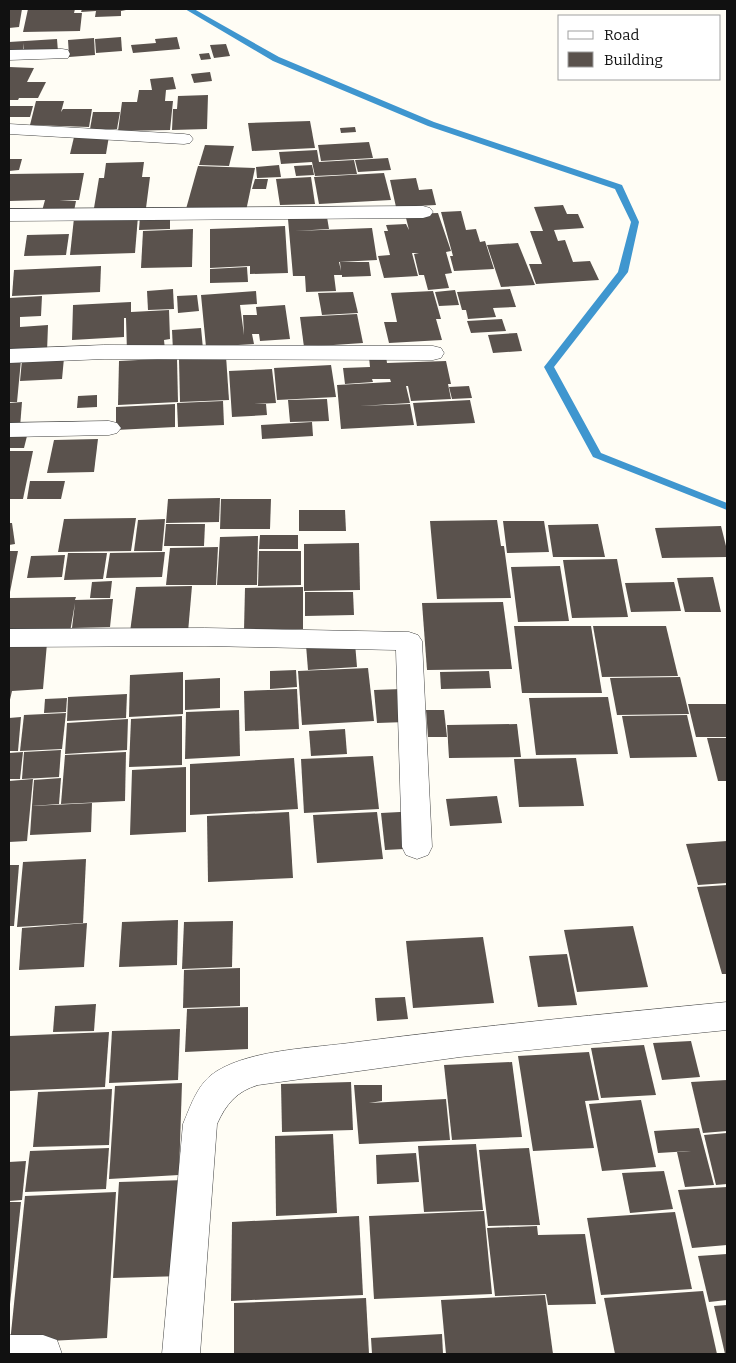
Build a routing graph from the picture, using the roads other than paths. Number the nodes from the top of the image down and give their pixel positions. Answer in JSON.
{"nodes":[{"id":1,"x":62,"y":54,"type":"dead end"},
{"id":2,"x":9,"y":55,"type":"edge"},
{"id":3,"x":9,"y":129,"type":"edge"},
{"id":4,"x":184,"y":139,"type":"dead end"},
{"id":5,"x":423,"y":212,"type":"dead end"},
{"id":6,"x":9,"y":215,"type":"edge"},
{"id":7,"x":433,"y":353,"type":"dead end"},
{"id":8,"x":9,"y":356,"type":"edge"},
{"id":9,"x":109,"y":428,"type":"dead end"},
{"id":10,"x":9,"y":430,"type":"edge"},
{"id":11,"x":9,"y":638,"type":"edge"},
{"id":12,"x":417,"y":847,"type":"dead end"},
{"id":13,"x":727,"y":1016,"type":"edge"},
{"id":14,"x":9,"y":1354,"type":"edge"},
{"id":15,"x":43,"y":1354,"type":"edge"},
{"id":16,"x":181,"y":1354,"type":"edge"}],
"edges":[{"from":1,"to":2,"type":"street"},
{"from":3,"to":4,"type":"street"},
{"from":5,"to":6,"type":"street"},
{"from":7,"to":8,"type":"street"},
{"from":9,"to":10,"type":"street"},
{"from":11,"to":12,"type":"street"},
{"from":13,"to":16,"type":"street"},
{"from":14,"to":15,"type":"street"}]}
